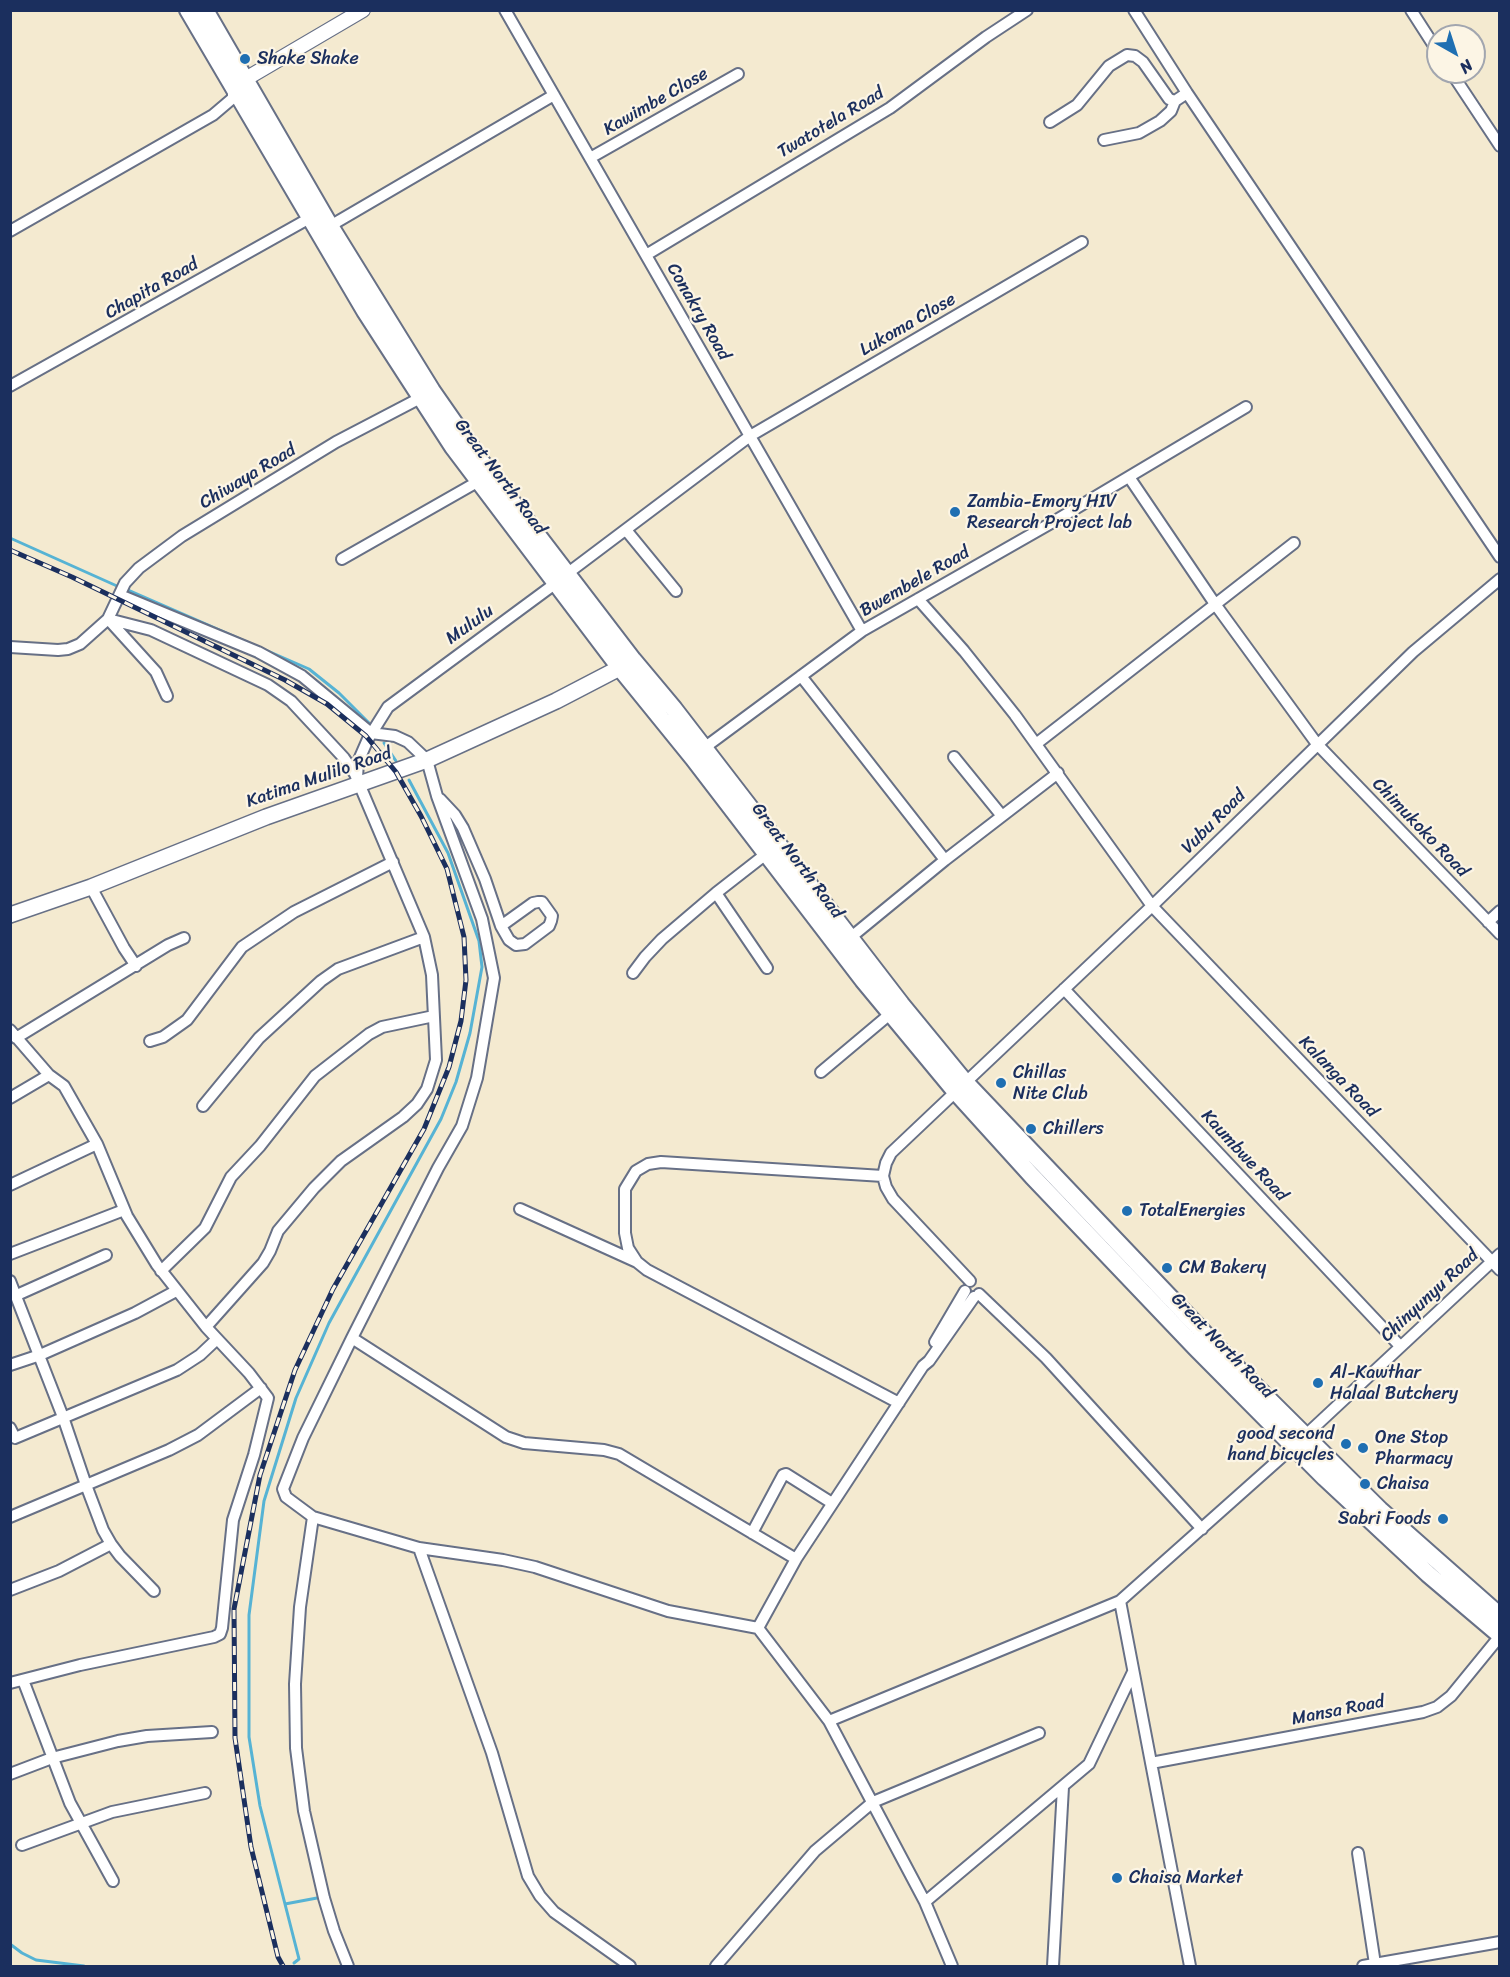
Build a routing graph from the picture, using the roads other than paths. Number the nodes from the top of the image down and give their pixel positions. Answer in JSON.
{"nodes":[{"id":1,"x":188,"y":10,"type":"edge"},
{"id":2,"x":205,"y":10,"type":"edge"},
{"id":3,"x":363,"y":10,"type":"edge"},
{"id":4,"x":505,"y":10,"type":"edge"},
{"id":5,"x":1027,"y":10,"type":"edge"},
{"id":6,"x":1134,"y":10,"type":"edge"},
{"id":7,"x":1411,"y":10,"type":"edge"},
{"id":8,"x":1426,"y":33,"type":"edge"},
{"id":9,"x":738,"y":74,"type":"dead end"},
{"id":10,"x":239,"y":83,"type":"junction"},
{"id":11,"x":1459,"y":84,"type":"edge"},
{"id":12,"x":1186,"y":93,"type":"junction"},
{"id":13,"x":554,"y":95,"type":"junction"},
{"id":14,"x":1174,"y":101,"type":"junction"},
{"id":15,"x":1050,"y":122,"type":"dead end"},
{"id":16,"x":1104,"y":140,"type":"dead end"},
{"id":17,"x":1500,"y":146,"type":"edge"},
{"id":18,"x":590,"y":158,"type":"junction"},
{"id":19,"x":308,"y":219,"type":"junction"},
{"id":20,"x":330,"y":226,"type":"junction"},
{"id":21,"x":10,"y":231,"type":"edge"},
{"id":22,"x":1082,"y":242,"type":"dead end"},
{"id":23,"x":646,"y":255,"type":"junction"},
{"id":24,"x":10,"y":386,"type":"edge"},
{"id":25,"x":426,"y":395,"type":"junction"},
{"id":26,"x":1246,"y":407,"type":"dead end"},
{"id":27,"x":750,"y":436,"type":"junction"},
{"id":28,"x":1129,"y":477,"type":"junction"},
{"id":29,"x":479,"y":481,"type":"junction"},
{"id":30,"x":626,"y":530,"type":"junction"},
{"id":31,"x":1294,"y":543,"type":"dead end"},
{"id":32,"x":1500,"y":557,"type":"edge"},
{"id":33,"x":342,"y":559,"type":"dead end"},
{"id":34,"x":562,"y":578,"type":"junction"},
{"id":35,"x":1500,"y":579,"type":"edge"},
{"id":36,"x":676,"y":591,"type":"dead end"},
{"id":37,"x":120,"y":595,"type":"junction"},
{"id":38,"x":918,"y":599,"type":"junction"},
{"id":39,"x":1215,"y":604,"type":"junction"},
{"id":40,"x":108,"y":619,"type":"junction"},
{"id":41,"x":862,"y":631,"type":"junction"},
{"id":42,"x":10,"y":646,"type":"edge"},
{"id":43,"x":627,"y":664,"type":"junction"},
{"id":44,"x":801,"y":676,"type":"junction"},
{"id":45,"x":167,"y":696,"type":"dead end"},
{"id":46,"x":371,"y":733,"type":"junction"},
{"id":47,"x":1036,"y":744,"type":"junction"},
{"id":48,"x":1317,"y":744,"type":"junction"},
{"id":49,"x":704,"y":748,"type":"junction"},
{"id":50,"x":954,"y":757,"type":"dead end"},
{"id":51,"x":427,"y":760,"type":"junction"},
{"id":52,"x":1058,"y":773,"type":"junction"},
{"id":53,"x":358,"y":782,"type":"junction"},
{"id":54,"x":437,"y":796,"type":"junction"},
{"id":55,"x":1002,"y":816,"type":"junction"},
{"id":56,"x":766,"y":854,"type":"junction"},
{"id":57,"x":945,"y":860,"type":"junction"},
{"id":58,"x":393,"y":862,"type":"junction"},
{"id":59,"x":91,"y":887,"type":"junction"},
{"id":60,"x":716,"y":893,"type":"junction"},
{"id":61,"x":1152,"y":906,"type":"junction"},
{"id":62,"x":1500,"y":911,"type":"edge"},
{"id":63,"x":10,"y":915,"type":"edge"},
{"id":64,"x":1488,"y":922,"type":"junction"},
{"id":65,"x":501,"y":926,"type":"junction"},
{"id":66,"x":1500,"y":934,"type":"edge"},
{"id":67,"x":184,"y":938,"type":"dead end"},
{"id":68,"x":424,"y":938,"type":"junction"},
{"id":69,"x":850,"y":938,"type":"junction"},
{"id":70,"x":136,"y":966,"type":"junction"},
{"id":71,"x":767,"y":968,"type":"dead end"},
{"id":72,"x":633,"y":973,"type":"dead end"},
{"id":73,"x":1064,"y":989,"type":"junction"},
{"id":74,"x":890,"y":1014,"type":"junction"},
{"id":75,"x":434,"y":1016,"type":"junction"},
{"id":76,"x":13,"y":1034,"type":"edge"},
{"id":77,"x":150,"y":1041,"type":"dead end"},
{"id":78,"x":821,"y":1072,"type":"dead end"},
{"id":79,"x":49,"y":1075,"type":"junction"},
{"id":80,"x":960,"y":1087,"type":"junction"},
{"id":81,"x":10,"y":1098,"type":"edge"},
{"id":82,"x":203,"y":1106,"type":"dead end"},
{"id":83,"x":97,"y":1144,"type":"junction"},
{"id":84,"x":883,"y":1176,"type":"junction"},
{"id":85,"x":10,"y":1185,"type":"edge"},
{"id":86,"x":124,"y":1209,"type":"junction"},
{"id":87,"x":520,"y":1209,"type":"dead end"},
{"id":88,"x":10,"y":1254,"type":"edge"},
{"id":89,"x":106,"y":1255,"type":"dead end"},
{"id":90,"x":1496,"y":1258,"type":"edge"},
{"id":91,"x":638,"y":1262,"type":"junction"},
{"id":92,"x":1500,"y":1270,"type":"edge"},
{"id":93,"x":161,"y":1271,"type":"junction"},
{"id":94,"x":10,"y":1281,"type":"edge"},
{"id":95,"x":176,"y":1291,"type":"junction"},
{"id":96,"x":972,"y":1291,"type":"junction"},
{"id":97,"x":17,"y":1296,"type":"junction"},
{"id":98,"x":206,"y":1327,"type":"junction"},
{"id":99,"x":352,"y":1338,"type":"junction"},
{"id":100,"x":217,"y":1339,"type":"junction"},
{"id":101,"x":1400,"y":1346,"type":"junction"},
{"id":102,"x":40,"y":1355,"type":"junction"},
{"id":103,"x":10,"y":1365,"type":"edge"},
{"id":104,"x":261,"y":1388,"type":"junction"},
{"id":105,"x":899,"y":1403,"type":"junction"},
{"id":106,"x":63,"y":1417,"type":"junction"},
{"id":107,"x":12,"y":1435,"type":"edge"},
{"id":108,"x":1298,"y":1441,"type":"junction"},
{"id":109,"x":86,"y":1485,"type":"junction"},
{"id":110,"x":832,"y":1503,"type":"junction"},
{"id":111,"x":10,"y":1517,"type":"edge"},
{"id":112,"x":313,"y":1517,"type":"junction"},
{"id":113,"x":1202,"y":1529,"type":"junction"},
{"id":114,"x":752,"y":1533,"type":"junction"},
{"id":115,"x":111,"y":1544,"type":"junction"},
{"id":116,"x":419,"y":1548,"type":"junction"},
{"id":117,"x":796,"y":1559,"type":"junction"},
{"id":118,"x":10,"y":1590,"type":"edge"},
{"id":119,"x":154,"y":1591,"type":"dead end"},
{"id":120,"x":1120,"y":1601,"type":"junction"},
{"id":121,"x":1500,"y":1616,"type":"edge"},
{"id":122,"x":758,"y":1628,"type":"junction"},
{"id":123,"x":1500,"y":1636,"type":"edge"},
{"id":124,"x":1133,"y":1672,"type":"junction"},
{"id":125,"x":23,"y":1680,"type":"junction"},
{"id":126,"x":10,"y":1683,"type":"edge"},
{"id":127,"x":829,"y":1721,"type":"junction"},
{"id":128,"x":212,"y":1732,"type":"dead end"},
{"id":129,"x":1039,"y":1733,"type":"dead end"},
{"id":130,"x":52,"y":1758,"type":"junction"},
{"id":131,"x":1151,"y":1763,"type":"junction"},
{"id":132,"x":10,"y":1774,"type":"edge"},
{"id":133,"x":1063,"y":1787,"type":"junction"},
{"id":134,"x":205,"y":1793,"type":"dead end"},
{"id":135,"x":873,"y":1802,"type":"junction"},
{"id":136,"x":80,"y":1823,"type":"junction"},
{"id":137,"x":22,"y":1845,"type":"dead end"},
{"id":138,"x":1358,"y":1853,"type":"dead end"},
{"id":139,"x":113,"y":1881,"type":"dead end"},
{"id":140,"x":925,"y":1902,"type":"junction"},
{"id":141,"x":1500,"y":1942,"type":"edge"},
{"id":142,"x":1375,"y":1964,"type":"junction"},
{"id":143,"x":348,"y":1966,"type":"edge"},
{"id":144,"x":630,"y":1966,"type":"edge"},
{"id":145,"x":716,"y":1966,"type":"edge"},
{"id":146,"x":952,"y":1966,"type":"edge"},
{"id":147,"x":1053,"y":1966,"type":"edge"},
{"id":148,"x":1190,"y":1966,"type":"edge"},
{"id":149,"x":1363,"y":1966,"type":"edge"}],
"edges":[{"from":1,"to":10,"type":"main road","name":"Great North Road"},
{"from":2,"to":10,"type":"main road","name":"Great North Road"},
{"from":3,"to":10,"type":"street"},
{"from":4,"to":13,"type":"street","name":"Conakry Road"},
{"from":5,"to":23,"type":"street","name":"Twatotela Road"},
{"from":6,"to":12,"type":"street"},
{"from":7,"to":8,"type":"street"},
{"from":9,"to":18,"type":"street","name":"Kawimbe Close"},
{"from":10,"to":19,"type":"main road","name":"Great North Road"},
{"from":10,"to":20,"type":"main road","name":"Great North Road"},
{"from":10,"to":21,"type":"street"},
{"from":11,"to":17,"type":"street"},
{"from":12,"to":14,"type":"street"},
{"from":12,"to":32,"type":"street"},
{"from":13,"to":18,"type":"street","name":"Conakry Road"},
{"from":13,"to":20,"type":"street"},
{"from":14,"to":15,"type":"street"},
{"from":14,"to":16,"type":"street"},
{"from":18,"to":23,"type":"street","name":"Conakry Road"},
{"from":19,"to":24,"type":"street","name":"Chapita Road"},
{"from":19,"to":25,"type":"main road","name":"Great North Road"},
{"from":20,"to":25,"type":"main road","name":"Great North Road"},
{"from":22,"to":27,"type":"street","name":"Lukoma Close"},
{"from":23,"to":27,"type":"street","name":"Conakry Road"},
{"from":25,"to":29,"type":"main road","name":"Great North Road"},
{"from":25,"to":34,"type":"main road","name":"Great North Road"},
{"from":25,"to":37,"type":"street","name":"Chiwaya Road"},
{"from":26,"to":28,"type":"street","name":"Bwembele Road"},
{"from":27,"to":30,"type":"street","name":"Lukoma Close"},
{"from":27,"to":41,"type":"street","name":"Conakry Road"},
{"from":28,"to":38,"type":"street","name":"Bwembele Road"},
{"from":28,"to":39,"type":"street","name":"Chimukoko Road"},
{"from":29,"to":33,"type":"street"},
{"from":29,"to":34,"type":"main road","name":"Great North Road"},
{"from":30,"to":34,"type":"street","name":"Mululu"},
{"from":30,"to":36,"type":"street"},
{"from":31,"to":39,"type":"street"},
{"from":34,"to":43,"type":"main road","name":"Great North Road"},
{"from":34,"to":46,"type":"street","name":"Mululu"},
{"from":35,"to":48,"type":"street","name":"Vubu Road"},
{"from":37,"to":40,"type":"street","name":"Chiwaya Road"},
{"from":37,"to":46,"type":"street"},
{"from":38,"to":41,"type":"street","name":"Bwembele Road"},
{"from":38,"to":47,"type":"street","name":"Kalanga Road"},
{"from":39,"to":47,"type":"street"},
{"from":39,"to":48,"type":"street","name":"Chimukoko Road"},
{"from":40,"to":42,"type":"street"},
{"from":40,"to":45,"type":"street"},
{"from":40,"to":53,"type":"street"},
{"from":41,"to":44,"type":"street","name":"Bwembele Road"},
{"from":43,"to":49,"type":"main road","name":"Great North Road"},
{"from":43,"to":51,"type":"main road","name":"Katima Mulilo Road"},
{"from":43,"to":56,"type":"main road","name":"Great North Road"},
{"from":44,"to":49,"type":"street","name":"Bwembele Road"},
{"from":44,"to":57,"type":"street"},
{"from":46,"to":51,"type":"street"},
{"from":46,"to":53,"type":"street","name":"Mululu"},
{"from":47,"to":52,"type":"street","name":"Kalanga Road"},
{"from":48,"to":61,"type":"street","name":"Vubu Road"},
{"from":48,"to":64,"type":"street","name":"Chimukoko Road"},
{"from":49,"to":69,"type":"main road","name":"Great North Road"},
{"from":50,"to":55,"type":"street"},
{"from":51,"to":53,"type":"main road","name":"Katima Mulilo Road"},
{"from":51,"to":54,"type":"street"},
{"from":52,"to":55,"type":"street"},
{"from":52,"to":61,"type":"street","name":"Kalanga Road"},
{"from":53,"to":58,"type":"street"},
{"from":53,"to":59,"type":"main road","name":"Katima Mulilo Road"},
{"from":54,"to":65,"type":"street"},
{"from":54,"to":99,"type":"street"},
{"from":55,"to":57,"type":"street"},
{"from":56,"to":60,"type":"street"},
{"from":56,"to":74,"type":"main road","name":"Great North Road"},
{"from":57,"to":69,"type":"street"},
{"from":58,"to":68,"type":"street"},
{"from":58,"to":77,"type":"street"},
{"from":59,"to":63,"type":"main road","name":"Katima Mulilo Road"},
{"from":59,"to":70,"type":"street"},
{"from":60,"to":71,"type":"street"},
{"from":60,"to":72,"type":"street"},
{"from":61,"to":73,"type":"street","name":"Vubu Road"},
{"from":61,"to":90,"type":"street","name":"Kalanga Road"},
{"from":62,"to":64,"type":"street"},
{"from":64,"to":66,"type":"street","name":"Chimukoko Road"},
{"from":65,"to":65,"type":"street"},
{"from":67,"to":70,"type":"street"},
{"from":68,"to":75,"type":"street"},
{"from":68,"to":82,"type":"street"},
{"from":69,"to":80,"type":"main road","name":"Great North Road"},
{"from":70,"to":76,"type":"street"},
{"from":73,"to":80,"type":"street","name":"Vubu Road"},
{"from":73,"to":101,"type":"street","name":"Kaumbwe Road"},
{"from":74,"to":78,"type":"street"},
{"from":74,"to":80,"type":"main road","name":"Great North Road"},
{"from":75,"to":93,"type":"street"},
{"from":75,"to":98,"type":"street"},
{"from":76,"to":79,"type":"street"},
{"from":79,"to":81,"type":"street"},
{"from":79,"to":83,"type":"street"},
{"from":80,"to":84,"type":"street","name":"Vubu Road"},
{"from":80,"to":108,"type":"main road","name":"Great North Road"},
{"from":83,"to":85,"type":"street"},
{"from":83,"to":86,"type":"street"},
{"from":84,"to":91,"type":"street"},
{"from":84,"to":96,"type":"street"},
{"from":86,"to":88,"type":"street"},
{"from":86,"to":93,"type":"street"},
{"from":87,"to":91,"type":"street"},
{"from":89,"to":97,"type":"street"},
{"from":90,"to":92,"type":"street","name":"Kalanga Road"},
{"from":90,"to":101,"type":"street","name":"Chinyunyu Road"},
{"from":91,"to":105,"type":"street"},
{"from":93,"to":95,"type":"street"},
{"from":94,"to":97,"type":"street"},
{"from":95,"to":98,"type":"street"},
{"from":95,"to":102,"type":"street"},
{"from":96,"to":105,"type":"street"},
{"from":96,"to":113,"type":"street"},
{"from":97,"to":102,"type":"street"},
{"from":98,"to":100,"type":"street"},
{"from":99,"to":112,"type":"street"},
{"from":99,"to":114,"type":"street"},
{"from":100,"to":104,"type":"street"},
{"from":100,"to":106,"type":"street"},
{"from":101,"to":108,"type":"street","name":"Chinyunyu Road"},
{"from":102,"to":103,"type":"street"},
{"from":102,"to":106,"type":"street"},
{"from":104,"to":109,"type":"street"},
{"from":104,"to":125,"type":"street"},
{"from":105,"to":110,"type":"street"},
{"from":106,"to":107,"type":"street"},
{"from":106,"to":109,"type":"street"},
{"from":108,"to":113,"type":"street","name":"Chinyunyu Road"},
{"from":108,"to":121,"type":"main road","name":"Great North Road"},
{"from":108,"to":123,"type":"main road","name":"Great North Road"},
{"from":109,"to":111,"type":"street"},
{"from":109,"to":115,"type":"street"},
{"from":110,"to":114,"type":"street"},
{"from":110,"to":117,"type":"street"},
{"from":112,"to":116,"type":"street"},
{"from":112,"to":143,"type":"street"},
{"from":113,"to":120,"type":"street","name":"Chinyunyu Road"},
{"from":114,"to":117,"type":"street"},
{"from":115,"to":118,"type":"street"},
{"from":115,"to":119,"type":"street"},
{"from":116,"to":122,"type":"street"},
{"from":116,"to":144,"type":"street"},
{"from":117,"to":122,"type":"street"},
{"from":120,"to":124,"type":"street"},
{"from":120,"to":127,"type":"street","name":"Chinyunyu Road"},
{"from":122,"to":127,"type":"street"},
{"from":123,"to":131,"type":"street","name":"Mansa Road"},
{"from":124,"to":131,"type":"street"},
{"from":124,"to":133,"type":"street"},
{"from":125,"to":126,"type":"street"},
{"from":125,"to":130,"type":"street"},
{"from":127,"to":135,"type":"street"},
{"from":128,"to":130,"type":"street"},
{"from":129,"to":135,"type":"street"},
{"from":130,"to":132,"type":"street"},
{"from":130,"to":136,"type":"street"},
{"from":131,"to":148,"type":"street"},
{"from":133,"to":140,"type":"street"},
{"from":133,"to":147,"type":"street"},
{"from":134,"to":136,"type":"street"},
{"from":135,"to":140,"type":"street"},
{"from":135,"to":145,"type":"street"},
{"from":136,"to":137,"type":"street"},
{"from":136,"to":139,"type":"street"},
{"from":138,"to":142,"type":"street"},
{"from":140,"to":146,"type":"street"},
{"from":141,"to":142,"type":"street"},
{"from":142,"to":149,"type":"street"}]}
